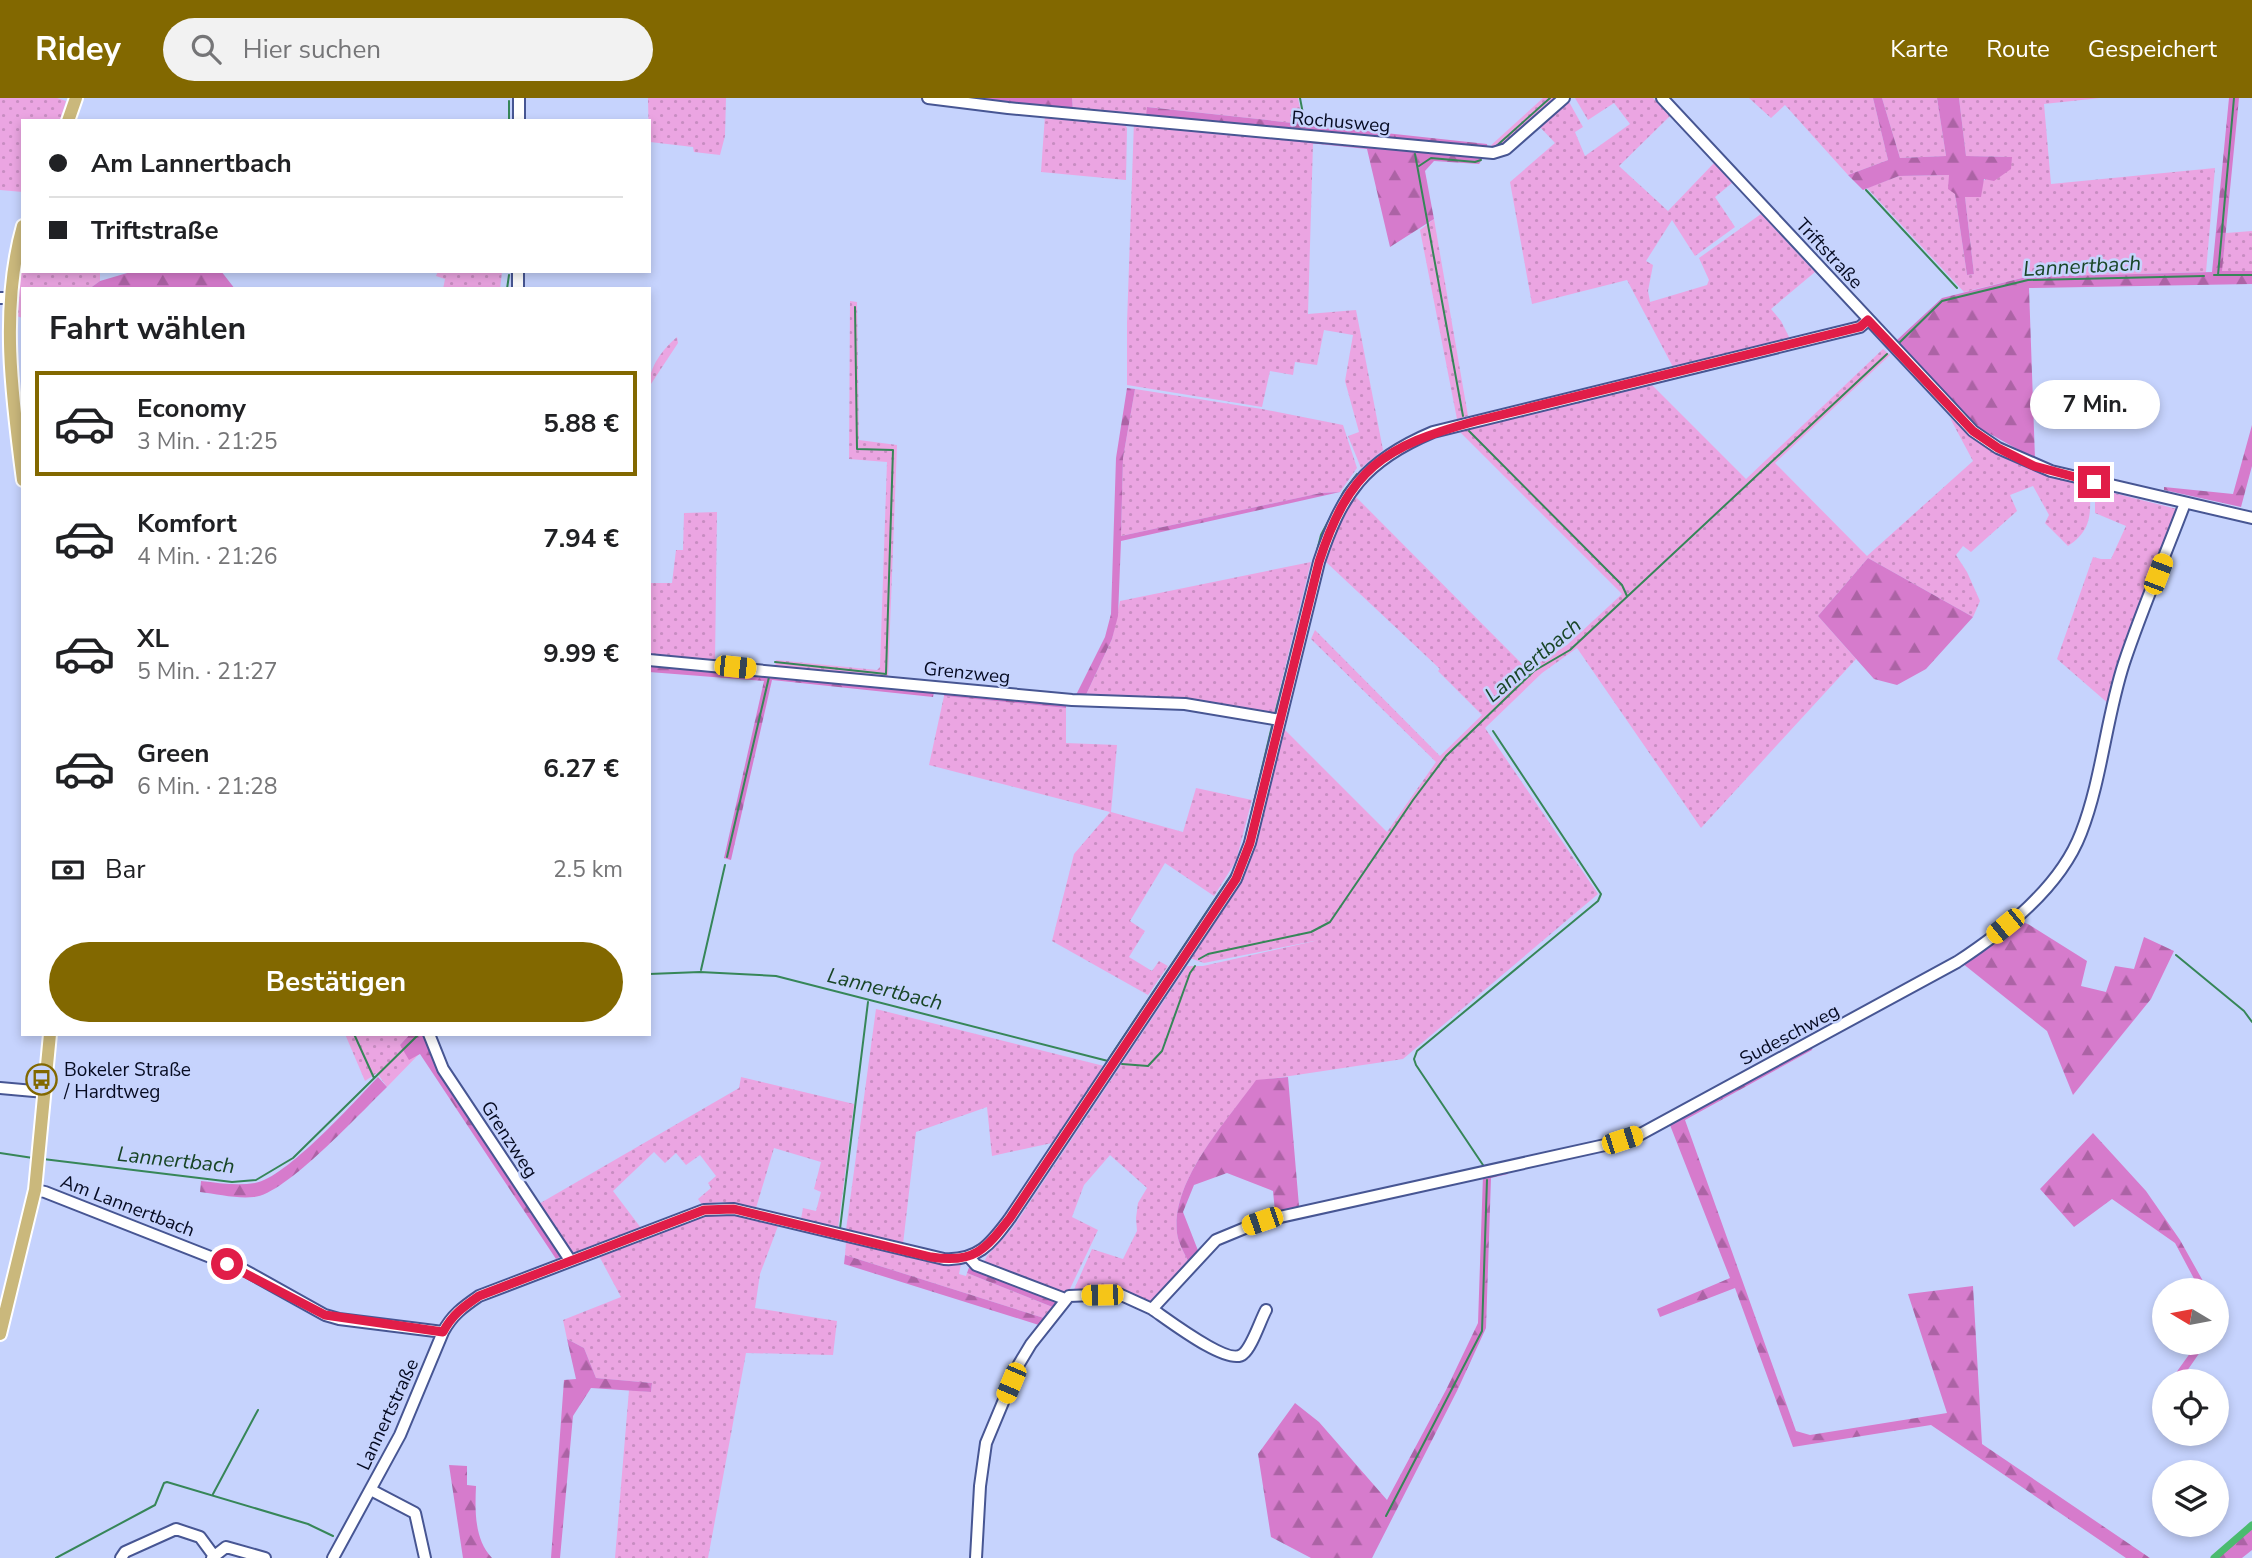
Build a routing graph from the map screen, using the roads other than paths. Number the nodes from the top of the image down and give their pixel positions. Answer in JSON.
{"nodes":[{"id":1,"x":76,"y":98,"type":"edge"},
{"id":2,"x":519,"y":98,"type":"edge"},
{"id":3,"x":928,"y":98,"type":"edge"},
{"id":4,"x":1564,"y":98,"type":"edge"},
{"id":5,"x":1662,"y":98,"type":"edge"},
{"id":6,"x":69,"y":119,"type":"edge"},
{"id":7,"x":519,"y":119,"type":"edge"},
{"id":8,"x":21,"y":231,"type":"edge"},
{"id":9,"x":2,"y":298,"type":"edge"},
{"id":10,"x":1868,"y":320,"type":"junction"},
{"id":11,"x":21,"y":465,"type":"edge"},
{"id":12,"x":2185,"y":503,"type":"junction"},
{"id":13,"x":2252,"y":518,"type":"edge"},
{"id":14,"x":651,"y":660,"type":"edge"},
{"id":15,"x":1280,"y":720,"type":"junction"},
{"id":16,"x":50,"y":1036,"type":"edge"},
{"id":17,"x":430,"y":1036,"type":"edge"},
{"id":18,"x":0,"y":1088,"type":"edge"},
{"id":19,"x":45,"y":1092,"type":"junction"},
{"id":20,"x":35,"y":1190,"type":"junction"},
{"id":21,"x":969,"y":1257,"type":"junction"},
{"id":22,"x":570,"y":1260,"type":"junction"},
{"id":23,"x":1065,"y":1299,"type":"junction"},
{"id":24,"x":1152,"y":1309,"type":"junction"},
{"id":25,"x":1266,"y":1310,"type":"dead end"},
{"id":26,"x":443,"y":1332,"type":"junction"},
{"id":27,"x":0,"y":1334,"type":"edge"},
{"id":28,"x":371,"y":1490,"type":"junction"},
{"id":29,"x":213,"y":1557,"type":"edge"},
{"id":30,"x":121,"y":1558,"type":"edge"},
{"id":31,"x":265,"y":1558,"type":"edge"},
{"id":32,"x":333,"y":1558,"type":"edge"},
{"id":33,"x":425,"y":1558,"type":"edge"},
{"id":34,"x":976,"y":1558,"type":"edge"}],
"edges":[{"from":1,"to":6,"type":"main road"},
{"from":2,"to":7,"type":"street"},
{"from":3,"to":4,"type":"street","name":"Rochusweg"},
{"from":5,"to":10,"type":"street","name":"Triftstraße"},
{"from":8,"to":9,"type":"main road"},
{"from":9,"to":11,"type":"main road"},
{"from":10,"to":12,"type":"street","name":"Triftstraße"},
{"from":10,"to":15,"type":"street"},
{"from":12,"to":13,"type":"street","name":"Triftstraße"},
{"from":12,"to":24,"type":"street","name":"Sudeschweg"},
{"from":14,"to":15,"type":"street","name":"Grenzweg"},
{"from":15,"to":21,"type":"street"},
{"from":16,"to":19,"type":"main road"},
{"from":17,"to":22,"type":"street","name":"Grenzweg"},
{"from":18,"to":19,"type":"street"},
{"from":19,"to":20,"type":"main road"},
{"from":20,"to":26,"type":"street","name":"Am Lannertbach"},
{"from":20,"to":27,"type":"main road"},
{"from":21,"to":22,"type":"street","name":"Lannertstraße"},
{"from":21,"to":23,"type":"street"},
{"from":22,"to":26,"type":"street","name":"Lannertstraße"},
{"from":23,"to":24,"type":"street"},
{"from":23,"to":34,"type":"street"},
{"from":24,"to":25,"type":"street"},
{"from":26,"to":28,"type":"street","name":"Lannertstraße"},
{"from":28,"to":32,"type":"street","name":"Lannertstraße"},
{"from":28,"to":33,"type":"street"},
{"from":29,"to":30,"type":"street"},
{"from":29,"to":31,"type":"street"}]}
